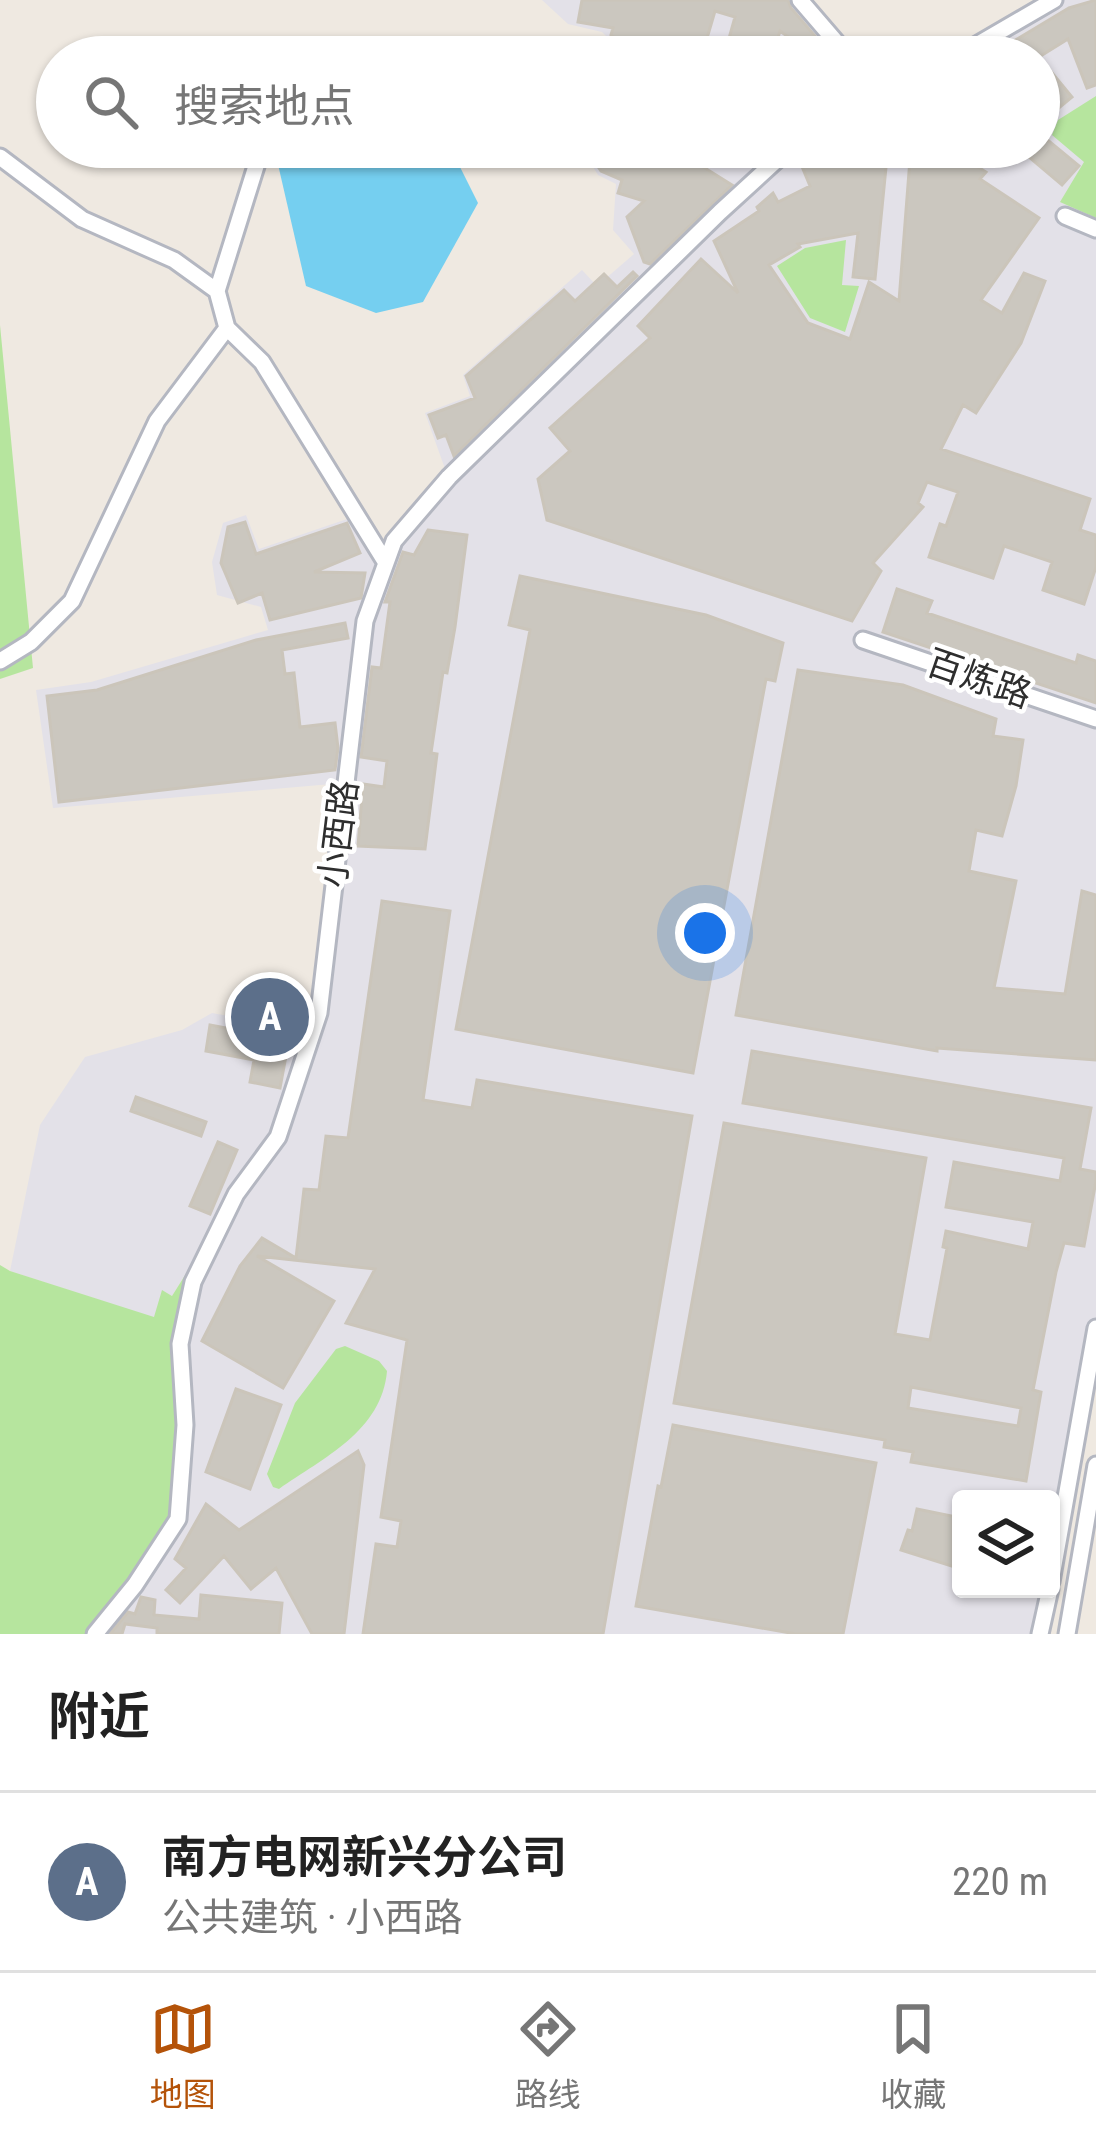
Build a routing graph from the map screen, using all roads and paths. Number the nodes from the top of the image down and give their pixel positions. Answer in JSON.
{"nodes":[{"id":1,"x":800,"y":0,"type":"edge"},
{"id":2,"x":1054,"y":0,"type":"edge"},
{"id":3,"x":831,"y":36,"type":"edge"},
{"id":4,"x":992,"y":36,"type":"edge"},
{"id":5,"x":0,"y":157,"type":"edge"},
{"id":6,"x":255,"y":168,"type":"edge"},
{"id":7,"x":768,"y":168,"type":"edge"},
{"id":8,"x":1065,"y":216,"type":"dead end"},
{"id":9,"x":1096,"y":229,"type":"edge"},
{"id":10,"x":217,"y":291,"type":"junction"},
{"id":11,"x":227,"y":328,"type":"junction"},
{"id":12,"x":386,"y":563,"type":"junction"},
{"id":13,"x":862,"y":640,"type":"dead end"},
{"id":14,"x":0,"y":661,"type":"edge"},
{"id":15,"x":1096,"y":719,"type":"edge"},
{"id":16,"x":1096,"y":1328,"type":"edge"},
{"id":17,"x":1094,"y":1350,"type":"edge"},
{"id":18,"x":1075,"y":1456,"type":"junction"},
{"id":19,"x":1096,"y":1466,"type":"edge"},
{"id":20,"x":1060,"y":1533,"type":"edge"},
{"id":21,"x":1047,"y":1598,"type":"edge"},
{"id":22,"x":95,"y":1634,"type":"edge"},
{"id":23,"x":1040,"y":1634,"type":"edge"},
{"id":24,"x":1066,"y":1634,"type":"edge"}],
"edges":[{"from":1,"to":3,"type":"street"},
{"from":2,"to":4,"type":"street"},
{"from":5,"to":10,"type":"street"},
{"from":6,"to":10,"type":"street"},
{"from":7,"to":12,"type":"street","name":"小西路"},
{"from":8,"to":9,"type":"street"},
{"from":10,"to":11,"type":"street"},
{"from":11,"to":12,"type":"street"},
{"from":11,"to":14,"type":"street"},
{"from":12,"to":22,"type":"street","name":"小西路"},
{"from":13,"to":15,"type":"street","name":"百炼路"},
{"from":16,"to":17,"type":"street"},
{"from":17,"to":18,"type":"street"},
{"from":18,"to":19,"type":"street"},
{"from":18,"to":20,"type":"street"},
{"from":19,"to":24,"type":"street"},
{"from":21,"to":23,"type":"street"}]}
